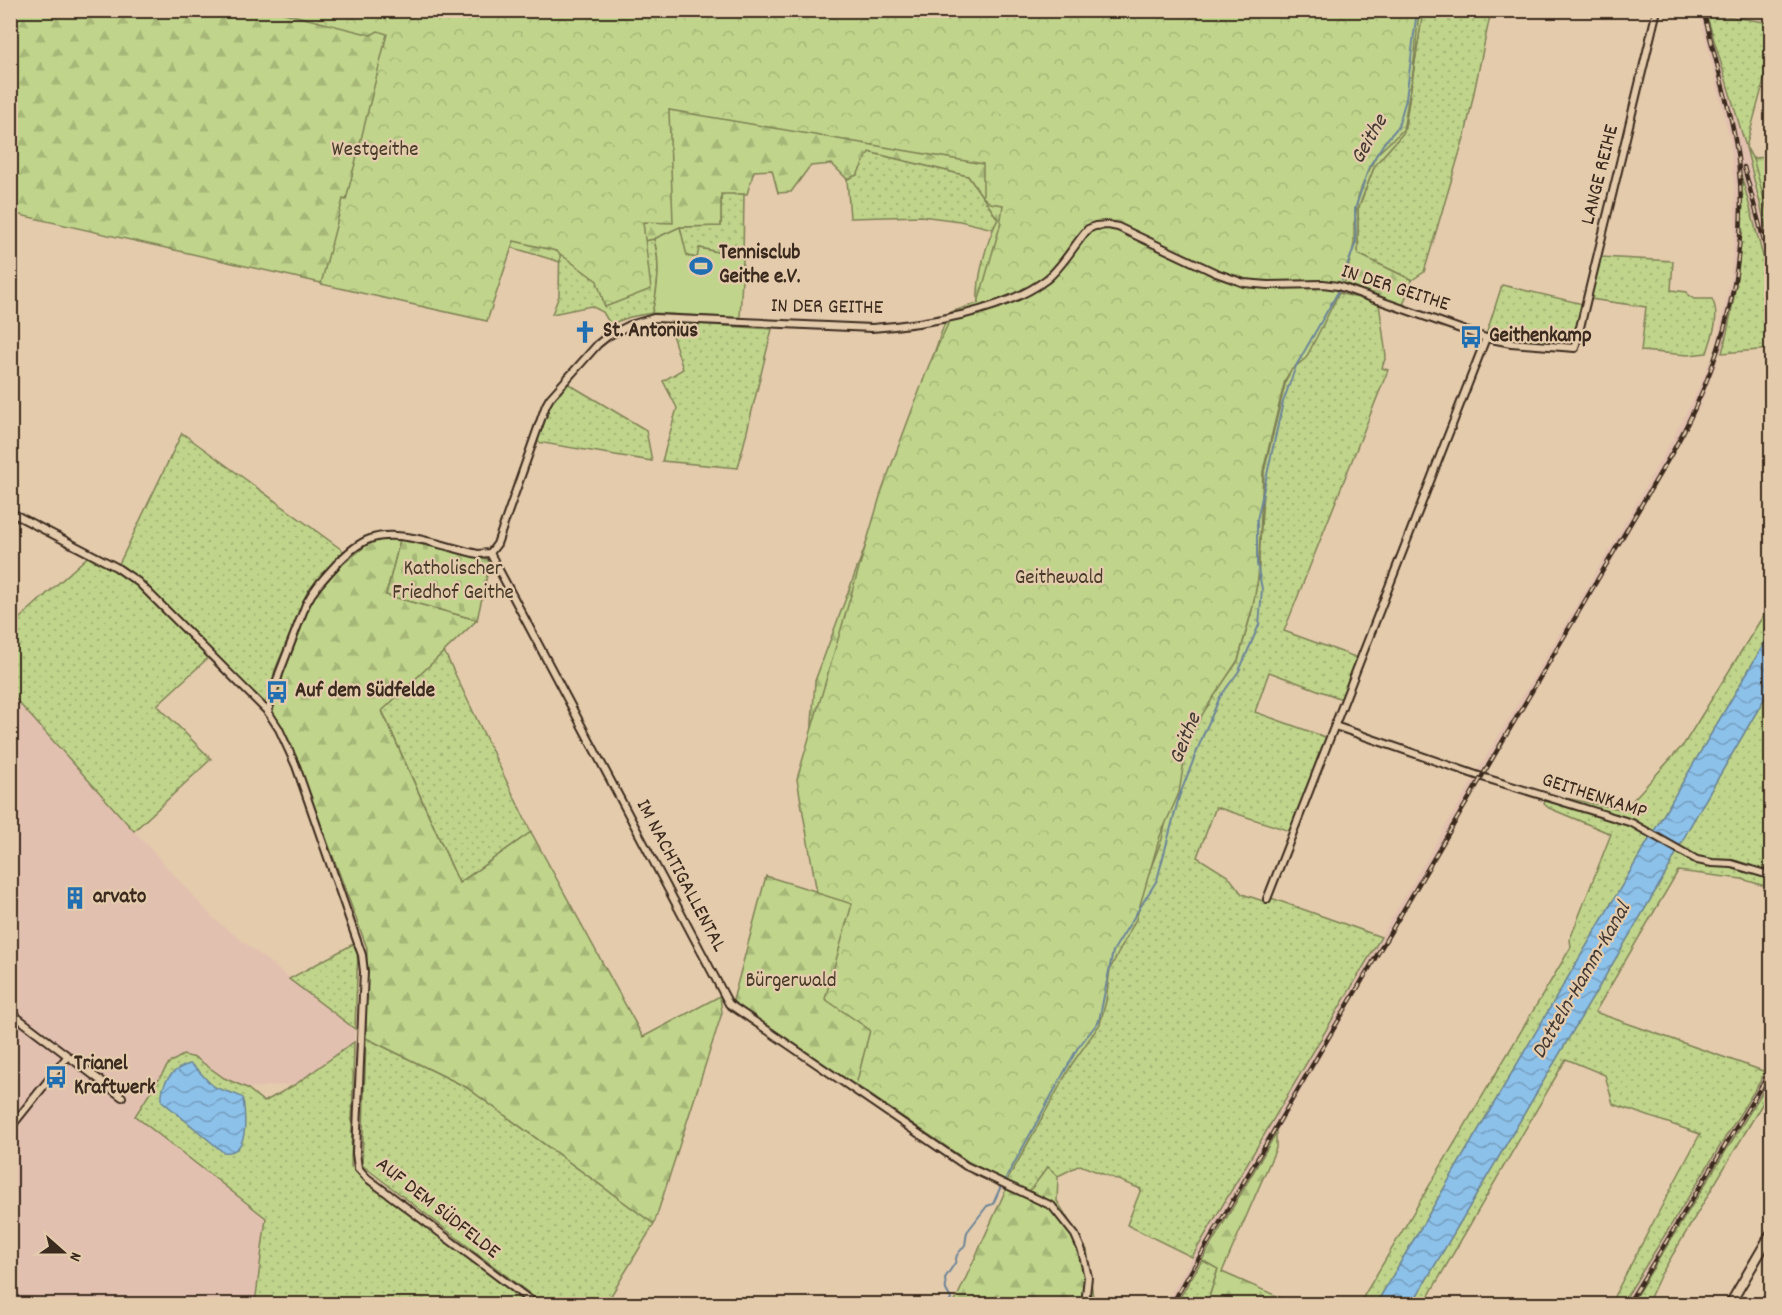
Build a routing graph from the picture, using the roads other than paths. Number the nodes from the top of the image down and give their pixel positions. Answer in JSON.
{"nodes":[{"id":1,"x":1657,"y":10,"type":"edge"},
{"id":2,"x":1486,"y":338,"type":"junction"},
{"id":3,"x":1575,"y":348,"type":"joint"},
{"id":4,"x":10,"y":512,"type":"edge"},
{"id":5,"x":490,"y":552,"type":"junction"},
{"id":6,"x":268,"y":712,"type":"junction"},
{"id":7,"x":1335,"y":726,"type":"junction"},
{"id":8,"x":1772,"y":876,"type":"edge"},
{"id":9,"x":1267,"y":899,"type":"dead end"},
{"id":10,"x":10,"y":1012,"type":"edge"},
{"id":11,"x":67,"y":1057,"type":"junction"},
{"id":12,"x":122,"y":1097,"type":"dead end"},
{"id":13,"x":10,"y":1128,"type":"edge"},
{"id":14,"x":1772,"y":1232,"type":"edge"},
{"id":15,"x":535,"y":1305,"type":"edge"},
{"id":16,"x":1085,"y":1305,"type":"edge"},
{"id":17,"x":1730,"y":1305,"type":"edge"}],
"edges":[{"from":1,"to":3,"type":"street","name":"LANGE REIHE"},
{"from":2,"to":3,"type":"street","name":"IN DER GEITHE"},
{"from":2,"to":5,"type":"street","name":"IN DER GEITHE"},
{"from":2,"to":7,"type":"street"},
{"from":4,"to":6,"type":"street","name":"AUF DEM SÜDFELDE"},
{"from":5,"to":6,"type":"street"},
{"from":5,"to":16,"type":"street","name":"IM NACHTIGALLENTAL"},
{"from":6,"to":15,"type":"street","name":"AUF DEM SÜDFELDE"},
{"from":7,"to":8,"type":"street","name":"GEITHENKAMP"},
{"from":7,"to":9,"type":"street"},
{"from":10,"to":11,"type":"street"},
{"from":11,"to":12,"type":"street"},
{"from":11,"to":13,"type":"street"},
{"from":14,"to":17,"type":"street"}]}
